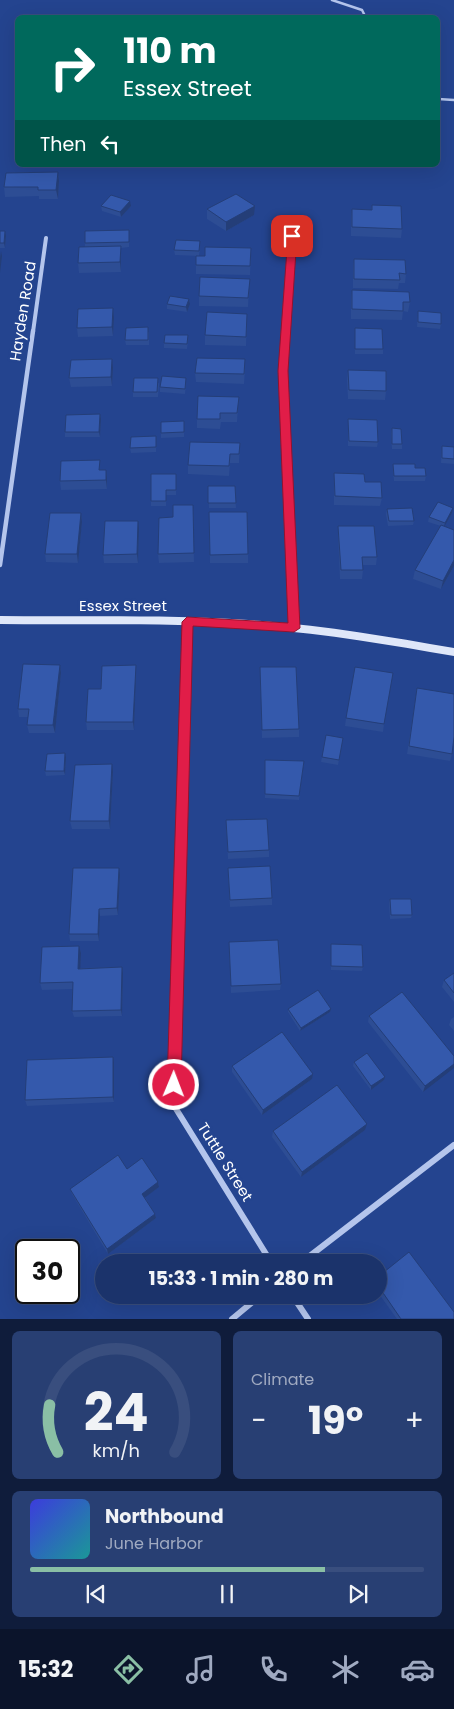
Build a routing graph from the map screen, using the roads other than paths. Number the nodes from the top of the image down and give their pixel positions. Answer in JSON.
{"nodes":[{"id":1,"x":332,"y":0,"type":"edge"},
{"id":2,"x":364,"y":15,"type":"edge"},
{"id":3,"x":440,"y":98,"type":"edge"},
{"id":4,"x":454,"y":100,"type":"edge"},
{"id":5,"x":293,"y":220,"type":"dead end"},
{"id":6,"x":46,"y":238,"type":"dead end"},
{"id":7,"x":0,"y":566,"type":"edge"},
{"id":8,"x":0,"y":620,"type":"edge"},
{"id":9,"x":187,"y":622,"type":"junction"},
{"id":10,"x":294,"y":628,"type":"junction"},
{"id":11,"x":454,"y":652,"type":"edge"},
{"id":12,"x":454,"y":1145,"type":"edge"},
{"id":13,"x":266,"y":1254,"type":"edge"},
{"id":14,"x":312,"y":1254,"type":"edge"},
{"id":15,"x":250,"y":1304,"type":"edge"},
{"id":16,"x":298,"y":1304,"type":"edge"},
{"id":17,"x":232,"y":1319,"type":"edge"},
{"id":18,"x":308,"y":1319,"type":"edge"}],
"edges":[{"from":1,"to":2,"type":"lane"},
{"from":3,"to":4,"type":"lane"},
{"from":5,"to":10,"type":"street"},
{"from":6,"to":7,"type":"street","name":"Hayden Road"},
{"from":8,"to":9,"type":"main road","name":"Essex Street"},
{"from":9,"to":10,"type":"main road","name":"Essex Street"},
{"from":9,"to":13,"type":"street","name":"Tuttle Street"},
{"from":10,"to":11,"type":"main road","name":"Essex Street"},
{"from":12,"to":14,"type":"street"},
{"from":15,"to":17,"type":"street"},
{"from":16,"to":18,"type":"street"}]}
